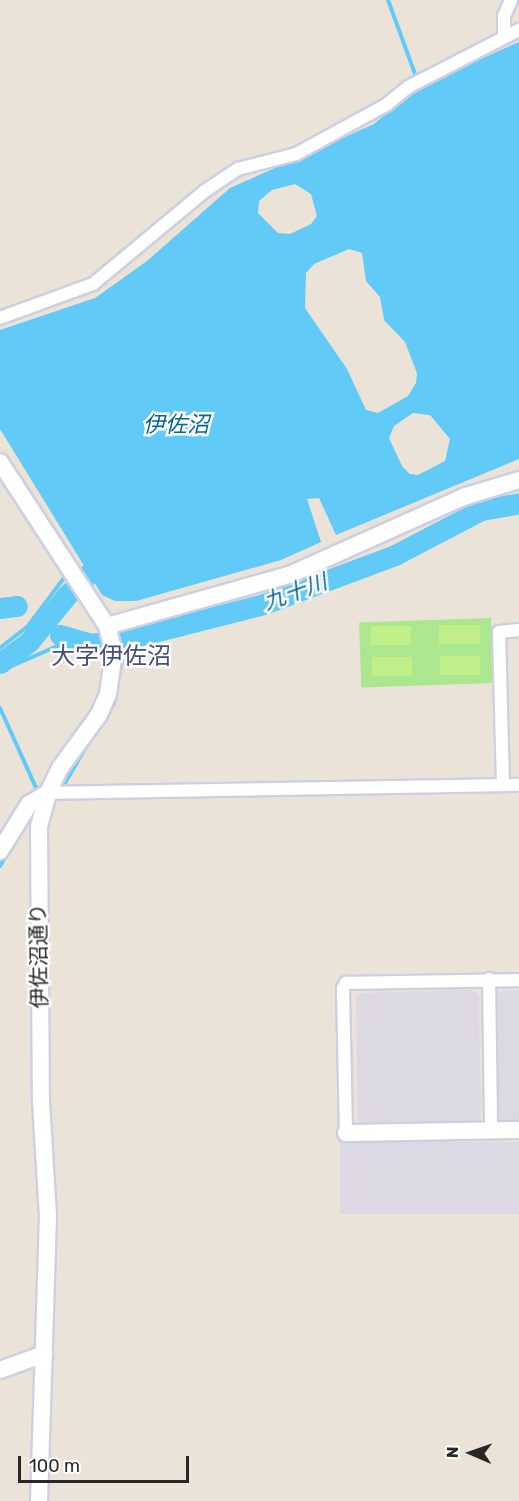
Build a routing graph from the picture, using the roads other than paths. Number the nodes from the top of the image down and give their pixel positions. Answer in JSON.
{"nodes":[{"id":1,"x":511,"y":0,"type":"edge"},
{"id":2,"x":519,"y":30,"type":"edge"},
{"id":3,"x":504,"y":36,"type":"junction"},
{"id":4,"x":0,"y":318,"type":"edge"},
{"id":5,"x":0,"y":462,"type":"edge"},
{"id":6,"x":519,"y":480,"type":"edge"},
{"id":7,"x":108,"y":629,"type":"junction"},
{"id":8,"x":519,"y":630,"type":"edge"},
{"id":9,"x":503,"y":785,"type":"junction"},
{"id":10,"x":519,"y":785,"type":"edge"},
{"id":11,"x":48,"y":793,"type":"junction"},
{"id":12,"x":0,"y":851,"type":"edge"},
{"id":13,"x":489,"y":979,"type":"junction"},
{"id":14,"x":519,"y":980,"type":"edge"},
{"id":15,"x":491,"y":1130,"type":"junction"},
{"id":16,"x":519,"y":1130,"type":"edge"},
{"id":17,"x":346,"y":1133,"type":"joint"},
{"id":18,"x":44,"y":1354,"type":"junction"},
{"id":19,"x":0,"y":1370,"type":"edge"},
{"id":20,"x":39,"y":1501,"type":"edge"}],
"edges":[{"from":1,"to":3,"type":"street"},
{"from":2,"to":3,"type":"street"},
{"from":3,"to":4,"type":"street"},
{"from":5,"to":7,"type":"street","name":"伊佐沼通り"},
{"from":6,"to":7,"type":"street"},
{"from":7,"to":11,"type":"street","name":"伊佐沼通り"},
{"from":8,"to":9,"type":"street"},
{"from":9,"to":10,"type":"street"},
{"from":9,"to":11,"type":"street"},
{"from":11,"to":12,"type":"street"},
{"from":11,"to":18,"type":"street","name":"伊佐沼通り"},
{"from":13,"to":14,"type":"street"},
{"from":13,"to":15,"type":"street"},
{"from":13,"to":17,"type":"street"},
{"from":15,"to":16,"type":"street"},
{"from":15,"to":17,"type":"street"},
{"from":18,"to":19,"type":"street"},
{"from":18,"to":20,"type":"street","name":"伊佐沼通り"}]}
